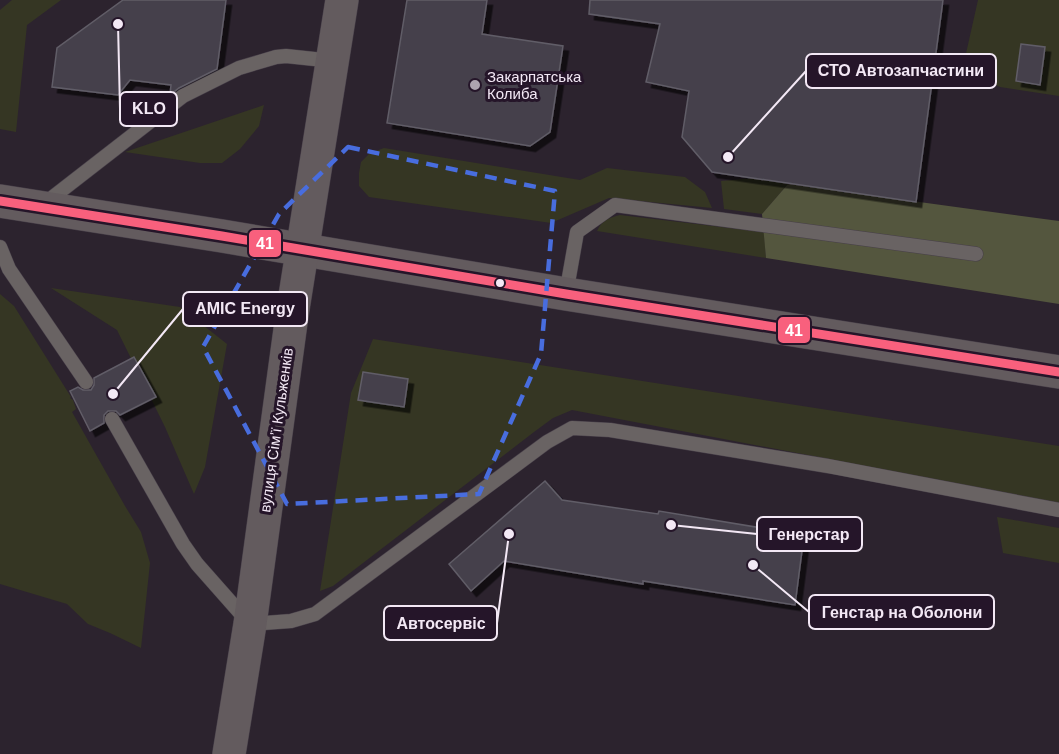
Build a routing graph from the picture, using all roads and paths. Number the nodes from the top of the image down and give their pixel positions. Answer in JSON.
{"nodes":[{"id":1,"x":342,"y":0,"type":"edge"},
{"id":2,"x":333,"y":62,"type":"junction"},
{"id":3,"x":0,"y":201,"type":"edge"},
{"id":4,"x":40,"y":207,"type":"junction"},
{"id":5,"x":0,"y":247,"type":"edge"},
{"id":6,"x":302,"y":249,"type":"junction"},
{"id":7,"x":976,"y":254,"type":"dead end"},
{"id":8,"x":566,"y":294,"type":"junction"},
{"id":9,"x":1059,"y":372,"type":"edge"},
{"id":10,"x":86,"y":382,"type":"dead end"},
{"id":11,"x":112,"y":419,"type":"dead end"},
{"id":12,"x":1059,"y":510,"type":"edge"},
{"id":13,"x":250,"y":624,"type":"junction"},
{"id":14,"x":229,"y":754,"type":"edge"}],
"edges":[{"from":1,"to":2,"type":"main road","name":"вулиця Сімʼї Кульженків"},
{"from":2,"to":4,"type":"lane"},
{"from":2,"to":6,"type":"main road","name":"вулиця Сімʼї Кульженків"},
{"from":3,"to":4,"type":"main road"},
{"from":4,"to":6,"type":"main road"},
{"from":5,"to":10,"type":"lane"},
{"from":6,"to":8,"type":"main road"},
{"from":6,"to":13,"type":"main road","name":"вулиця Сімʼї Кульженків"},
{"from":7,"to":8,"type":"lane"},
{"from":8,"to":9,"type":"main road"},
{"from":11,"to":13,"type":"lane"},
{"from":12,"to":13,"type":"lane"},
{"from":13,"to":14,"type":"main road","name":"вулиця Сімʼї Кульженків"}]}
